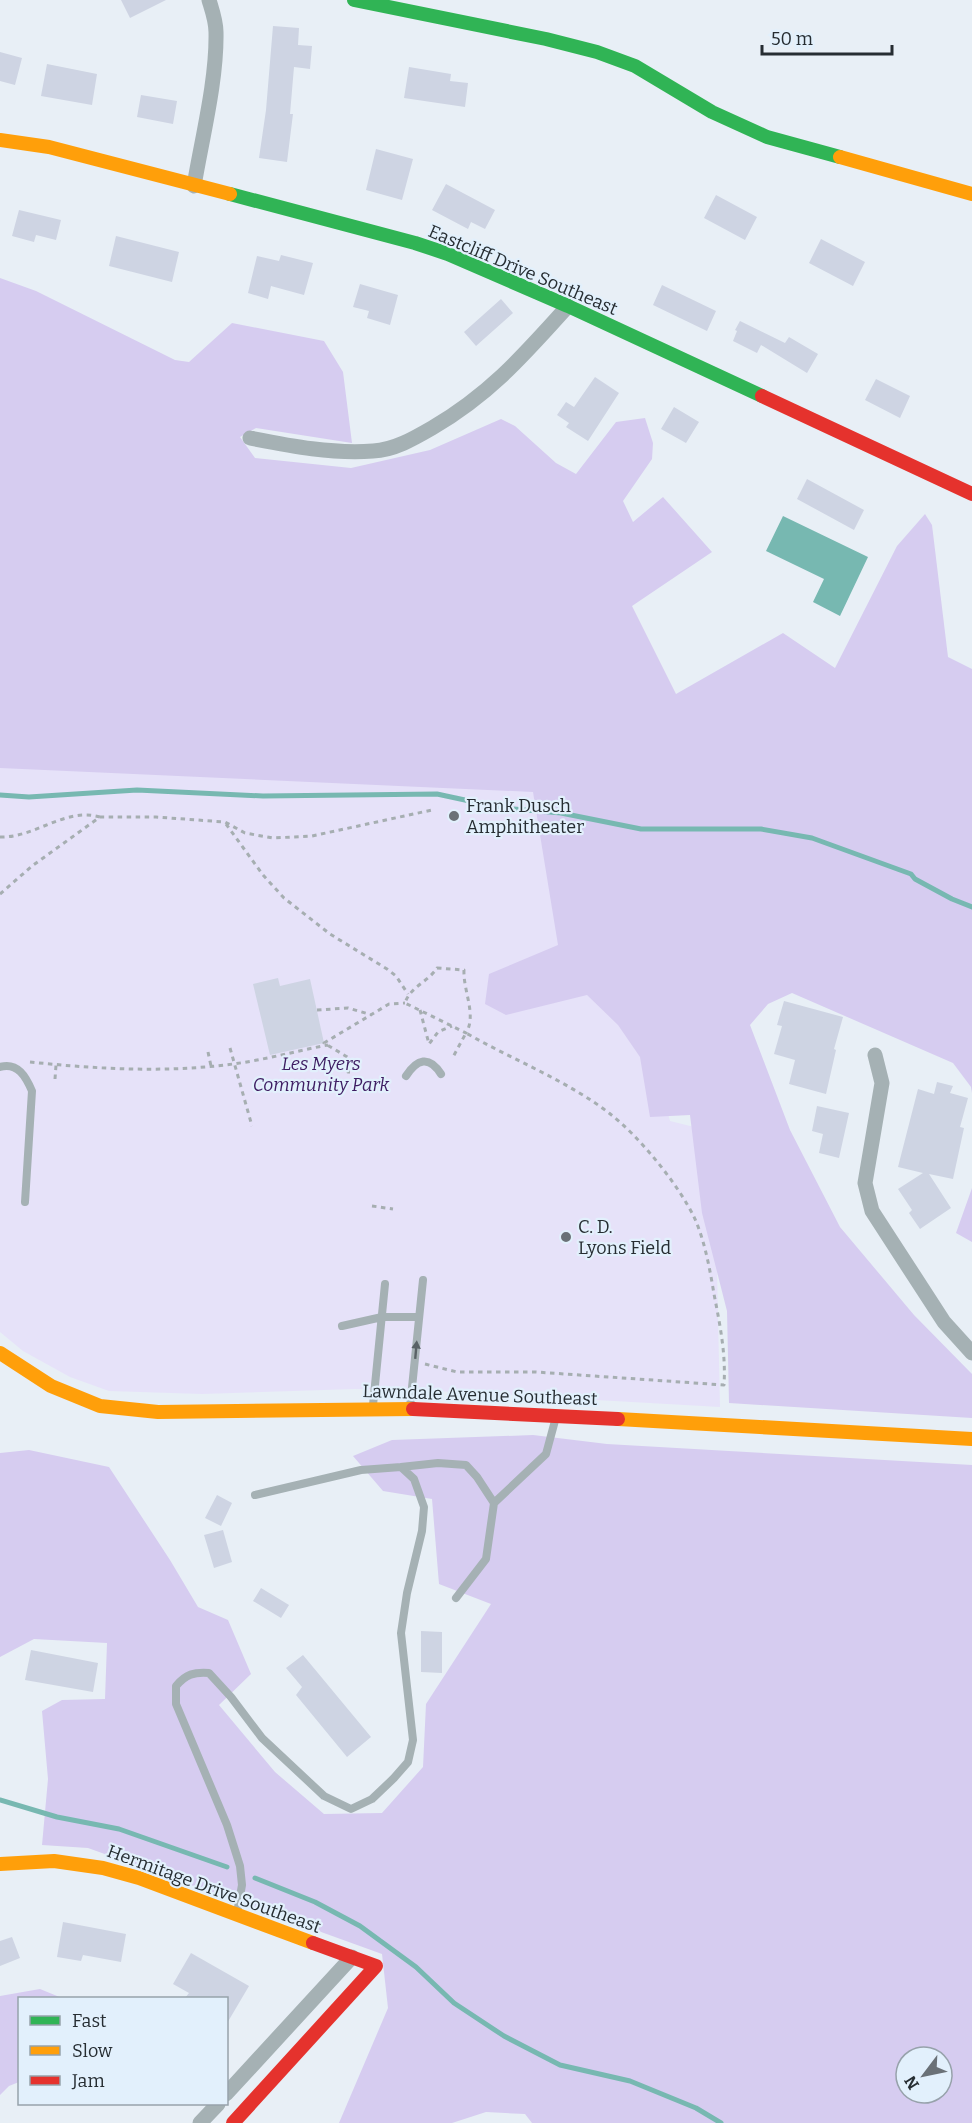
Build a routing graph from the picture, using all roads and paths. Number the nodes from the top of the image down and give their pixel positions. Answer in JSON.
{"nodes":[{"id":1,"x":209,"y":0,"type":"edge"},
{"id":2,"x":354,"y":0,"type":"edge"},
{"id":3,"x":0,"y":140,"type":"edge"},
{"id":4,"x":194,"y":186,"type":"junction"},
{"id":5,"x":972,"y":194,"type":"edge"},
{"id":6,"x":568,"y":306,"type":"junction"},
{"id":7,"x":250,"y":438,"type":"dead end"},
{"id":8,"x":972,"y":494,"type":"edge"},
{"id":9,"x":432,"y":810,"type":"dead end"},
{"id":10,"x":100,"y":817,"type":"junction"},
{"id":11,"x":225,"y":822,"type":"junction"},
{"id":12,"x":0,"y":837,"type":"edge"},
{"id":13,"x":0,"y":894,"type":"edge"},
{"id":14,"x":408,"y":994,"type":"junction"},
{"id":15,"x":405,"y":1003,"type":"junction"},
{"id":16,"x":317,"y":1010,"type":"dead end"},
{"id":17,"x":420,"y":1010,"type":"junction"},
{"id":18,"x":372,"y":1015,"type":"junction"},
{"id":19,"x":452,"y":1026,"type":"junction"},
{"id":20,"x":466,"y":1033,"type":"junction"},
{"id":21,"x":328,"y":1044,"type":"junction"},
{"id":22,"x":230,"y":1048,"type":"dead end"},
{"id":23,"x":208,"y":1052,"type":"dead end"},
{"id":24,"x":875,"y":1055,"type":"dead end"},
{"id":25,"x":453,"y":1057,"type":"dead end"},
{"id":26,"x":30,"y":1062,"type":"dead end"},
{"id":27,"x":234,"y":1064,"type":"junction"},
{"id":28,"x":56,"y":1065,"type":"junction"},
{"id":29,"x":211,"y":1066,"type":"junction"},
{"id":30,"x":0,"y":1067,"type":"edge"},
{"id":31,"x":350,"y":1072,"type":"dead end"},
{"id":32,"x":441,"y":1074,"type":"dead end"},
{"id":33,"x":406,"y":1076,"type":"dead end"},
{"id":34,"x":55,"y":1079,"type":"dead end"},
{"id":35,"x":252,"y":1126,"type":"dead end"},
{"id":36,"x":25,"y":1202,"type":"dead end"},
{"id":37,"x":372,"y":1206,"type":"dead end"},
{"id":38,"x":393,"y":1209,"type":"dead end"},
{"id":39,"x":423,"y":1280,"type":"dead end"},
{"id":40,"x":385,"y":1284,"type":"dead end"},
{"id":41,"x":382,"y":1317,"type":"junction"},
{"id":42,"x":419,"y":1317,"type":"junction"},
{"id":43,"x":342,"y":1326,"type":"dead end"},
{"id":44,"x":0,"y":1353,"type":"edge"},
{"id":45,"x":972,"y":1353,"type":"edge"},
{"id":46,"x":422,"y":1363,"type":"dead end"},
{"id":47,"x":372,"y":1408,"type":"junction"},
{"id":48,"x":410,"y":1409,"type":"junction"},
{"id":49,"x":557,"y":1415,"type":"junction"},
{"id":50,"x":972,"y":1438,"type":"edge"},
{"id":51,"x":401,"y":1467,"type":"junction"},
{"id":52,"x":255,"y":1495,"type":"dead end"},
{"id":53,"x":494,"y":1503,"type":"junction"},
{"id":54,"x":456,"y":1598,"type":"dead end"},
{"id":55,"x":0,"y":1864,"type":"edge"},
{"id":56,"x":237,"y":1914,"type":"junction"},
{"id":57,"x":352,"y":1957,"type":"junction"},
{"id":58,"x":228,"y":2092,"type":"edge"},
{"id":59,"x":216,"y":2105,"type":"edge"},
{"id":60,"x":200,"y":2123,"type":"edge"},
{"id":61,"x":232,"y":2123,"type":"edge"}],
"edges":[{"from":1,"to":4,"type":"street"},
{"from":2,"to":5,"type":"street"},
{"from":3,"to":4,"type":"street","name":"Eastcliff Drive Southeast"},
{"from":4,"to":6,"type":"street","name":"Eastcliff Drive Southeast"},
{"from":6,"to":7,"type":"street"},
{"from":6,"to":8,"type":"street","name":"Eastcliff Drive Southeast"},
{"from":9,"to":11,"type":"path"},
{"from":10,"to":11,"type":"path"},
{"from":10,"to":12,"type":"path"},
{"from":10,"to":13,"type":"path"},
{"from":11,"to":14,"type":"path"},
{"from":14,"to":15,"type":"path"},
{"from":14,"to":20,"type":"path"},
{"from":15,"to":17,"type":"path"},
{"from":15,"to":18,"type":"path"},
{"from":16,"to":18,"type":"path"},
{"from":17,"to":19,"type":"path"},
{"from":17,"to":19,"type":"path"},
{"from":18,"to":21,"type":"path"},
{"from":19,"to":20,"type":"path"},
{"from":20,"to":25,"type":"path"},
{"from":20,"to":46,"type":"path"},
{"from":21,"to":27,"type":"path"},
{"from":21,"to":31,"type":"path"},
{"from":22,"to":27,"type":"path"},
{"from":23,"to":29,"type":"path"},
{"from":24,"to":45,"type":"street"},
{"from":26,"to":28,"type":"path"},
{"from":27,"to":29,"type":"path"},
{"from":27,"to":35,"type":"path"},
{"from":28,"to":29,"type":"path"},
{"from":28,"to":34,"type":"path"},
{"from":30,"to":36,"type":"lane"},
{"from":32,"to":33,"type":"lane"},
{"from":37,"to":38,"type":"path"},
{"from":39,"to":42,"type":"lane"},
{"from":40,"to":41,"type":"lane"},
{"from":41,"to":42,"type":"lane"},
{"from":41,"to":43,"type":"lane"},
{"from":41,"to":47,"type":"lane"},
{"from":48,"to":42,"type":"lane","one_way":true},
{"from":44,"to":47,"type":"street","name":"Lawndale Avenue Southeast"},
{"from":47,"to":48,"type":"street","name":"Lawndale Avenue Southeast"},
{"from":48,"to":49,"type":"street","name":"Lawndale Avenue Southeast"},
{"from":49,"to":50,"type":"street","name":"Lawndale Avenue Southeast"},
{"from":49,"to":53,"type":"lane"},
{"from":51,"to":52,"type":"lane"},
{"from":51,"to":53,"type":"lane"},
{"from":51,"to":56,"type":"lane"},
{"from":53,"to":54,"type":"lane"},
{"from":55,"to":56,"type":"street","name":"Hermitage Drive Southeast"},
{"from":56,"to":57,"type":"street","name":"Hermitage Drive Southeast"},
{"from":57,"to":58,"type":"street"},
{"from":57,"to":61,"type":"street","name":"Hermitage Drive Southeast"},
{"from":59,"to":60,"type":"street"}]}
